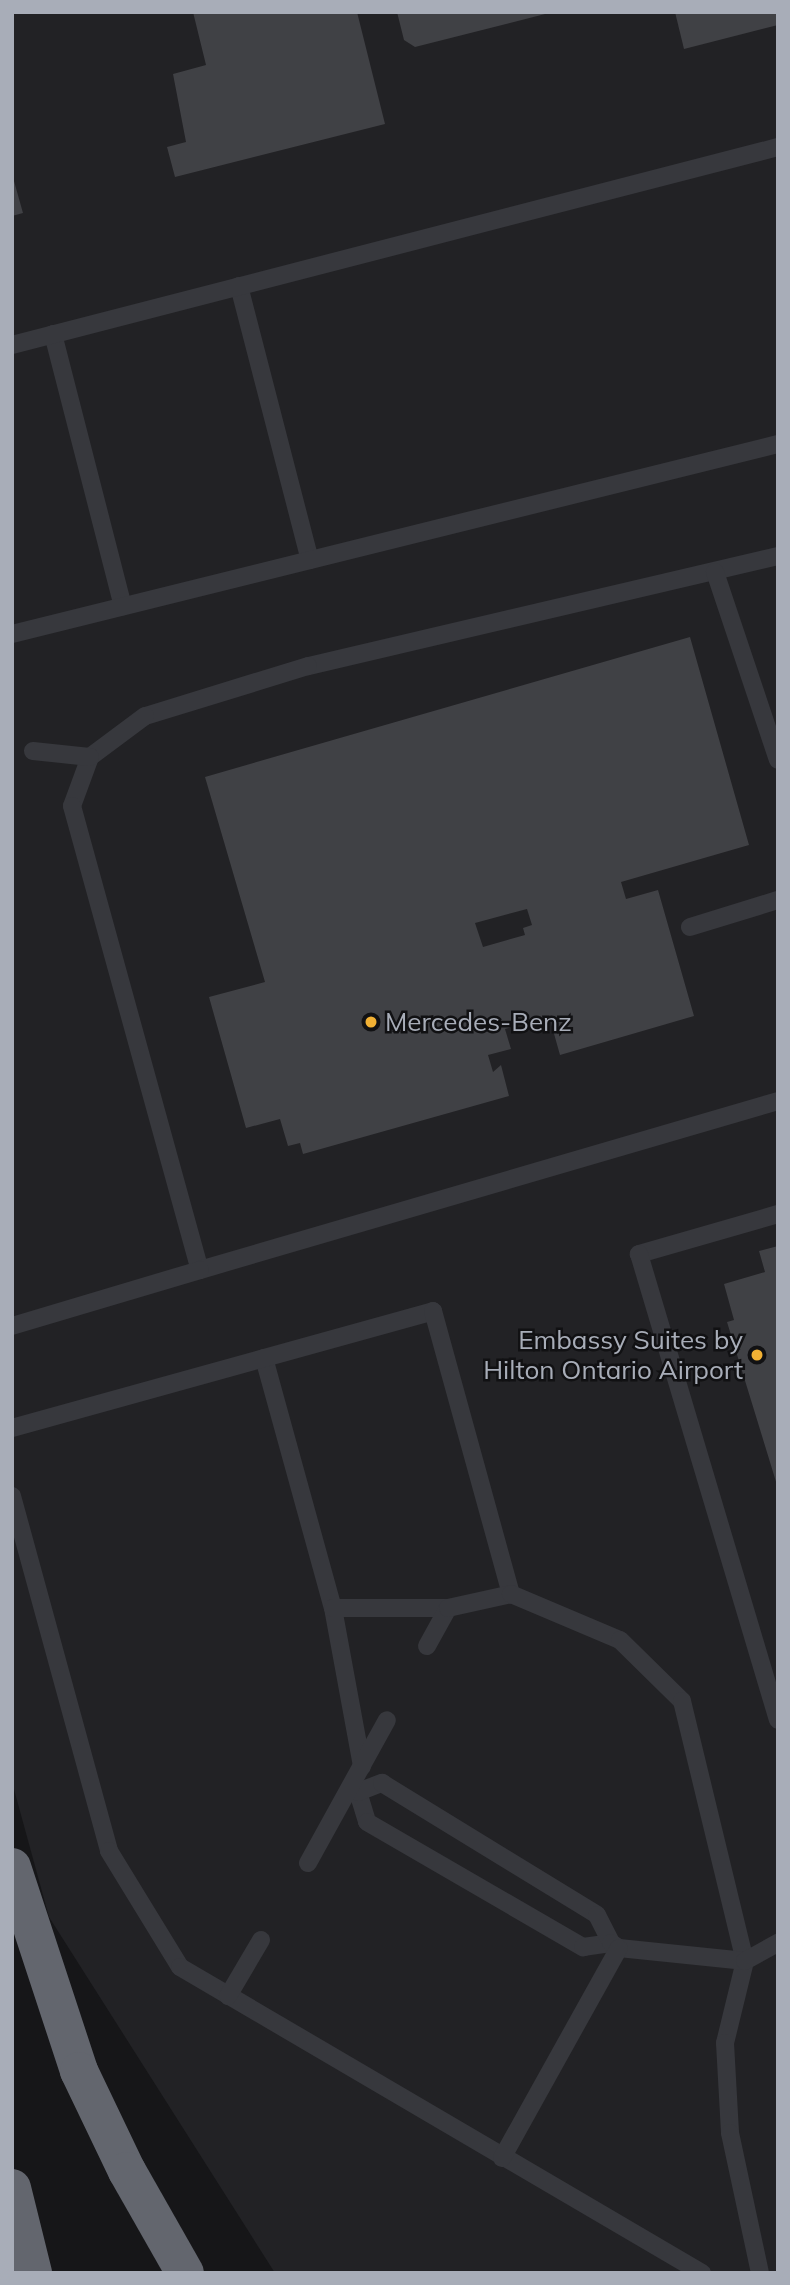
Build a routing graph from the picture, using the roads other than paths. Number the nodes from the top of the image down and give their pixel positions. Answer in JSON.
{"nodes":[{"id":1,"x":778,"y":147,"type":"edge"},
{"id":2,"x":239,"y":286,"type":"junction"},
{"id":3,"x":53,"y":334,"type":"junction"},
{"id":4,"x":12,"y":345,"type":"edge"},
{"id":5,"x":778,"y":444,"type":"edge"},
{"id":6,"x":778,"y":556,"type":"edge"},
{"id":7,"x":310,"y":560,"type":"junction"},
{"id":8,"x":715,"y":572,"type":"junction"},
{"id":9,"x":123,"y":606,"type":"junction"},
{"id":10,"x":12,"y":634,"type":"edge"},
{"id":11,"x":33,"y":751,"type":"dead end"},
{"id":12,"x":90,"y":757,"type":"junction"},
{"id":13,"x":778,"y":760,"type":"edge"},
{"id":14,"x":778,"y":900,"type":"edge"},
{"id":15,"x":690,"y":927,"type":"dead end"},
{"id":16,"x":778,"y":1101,"type":"edge"},
{"id":17,"x":778,"y":1214,"type":"edge"},
{"id":18,"x":200,"y":1270,"type":"junction"},
{"id":19,"x":12,"y":1326,"type":"edge"},
{"id":20,"x":264,"y":1358,"type":"junction"},
{"id":21,"x":12,"y":1428,"type":"edge"},
{"id":22,"x":12,"y":1496,"type":"edge"},
{"id":23,"x":511,"y":1594,"type":"junction"},
{"id":24,"x":332,"y":1608,"type":"junction"},
{"id":25,"x":448,"y":1608,"type":"junction"},
{"id":26,"x":427,"y":1646,"type":"dead end"},
{"id":27,"x":387,"y":1720,"type":"dead end"},
{"id":28,"x":778,"y":1720,"type":"edge"},
{"id":29,"x":362,"y":1766,"type":"junction"},
{"id":30,"x":354,"y":1790,"type":"junction"},
{"id":31,"x":308,"y":1863,"type":"dead end"},
{"id":32,"x":12,"y":1867,"type":"edge"},
{"id":33,"x":261,"y":1940,"type":"dead end"},
{"id":34,"x":778,"y":1943,"type":"edge"},
{"id":35,"x":615,"y":1945,"type":"junction"},
{"id":36,"x":745,"y":1961,"type":"junction"},
{"id":37,"x":228,"y":1996,"type":"junction"},
{"id":38,"x":502,"y":2158,"type":"junction"},
{"id":39,"x":12,"y":2188,"type":"edge"},
{"id":40,"x":33,"y":2273,"type":"edge"},
{"id":41,"x":185,"y":2273,"type":"edge"},
{"id":42,"x":702,"y":2273,"type":"edge"},
{"id":43,"x":760,"y":2273,"type":"edge"}],
"edges":[{"from":1,"to":2,"type":"lane"},
{"from":2,"to":3,"type":"lane"},
{"from":2,"to":7,"type":"lane"},
{"from":3,"to":4,"type":"lane"},
{"from":3,"to":9,"type":"lane"},
{"from":5,"to":7,"type":"lane"},
{"from":6,"to":8,"type":"lane"},
{"from":7,"to":9,"type":"lane"},
{"from":8,"to":12,"type":"lane"},
{"from":8,"to":13,"type":"lane"},
{"from":9,"to":10,"type":"lane"},
{"from":11,"to":12,"type":"lane"},
{"from":12,"to":18,"type":"lane"},
{"from":14,"to":15,"type":"lane"},
{"from":16,"to":18,"type":"lane"},
{"from":17,"to":28,"type":"lane"},
{"from":18,"to":19,"type":"lane"},
{"from":20,"to":21,"type":"lane"},
{"from":20,"to":23,"type":"lane"},
{"from":20,"to":24,"type":"lane"},
{"from":22,"to":37,"type":"lane"},
{"from":23,"to":25,"type":"lane"},
{"from":23,"to":36,"type":"lane"},
{"from":24,"to":25,"type":"lane"},
{"from":24,"to":29,"type":"lane"},
{"from":25,"to":26,"type":"lane"},
{"from":27,"to":29,"type":"lane"},
{"from":29,"to":30,"type":"lane"},
{"from":30,"to":31,"type":"lane"},
{"from":30,"to":35,"type":"lane"},
{"from":30,"to":35,"type":"lane"},
{"from":32,"to":41,"type":"highway"},
{"from":33,"to":37,"type":"lane"},
{"from":34,"to":36,"type":"lane"},
{"from":35,"to":36,"type":"lane"},
{"from":35,"to":38,"type":"lane"},
{"from":36,"to":43,"type":"lane"},
{"from":37,"to":38,"type":"lane"},
{"from":38,"to":42,"type":"lane"},
{"from":39,"to":40,"type":"highway"}]}
